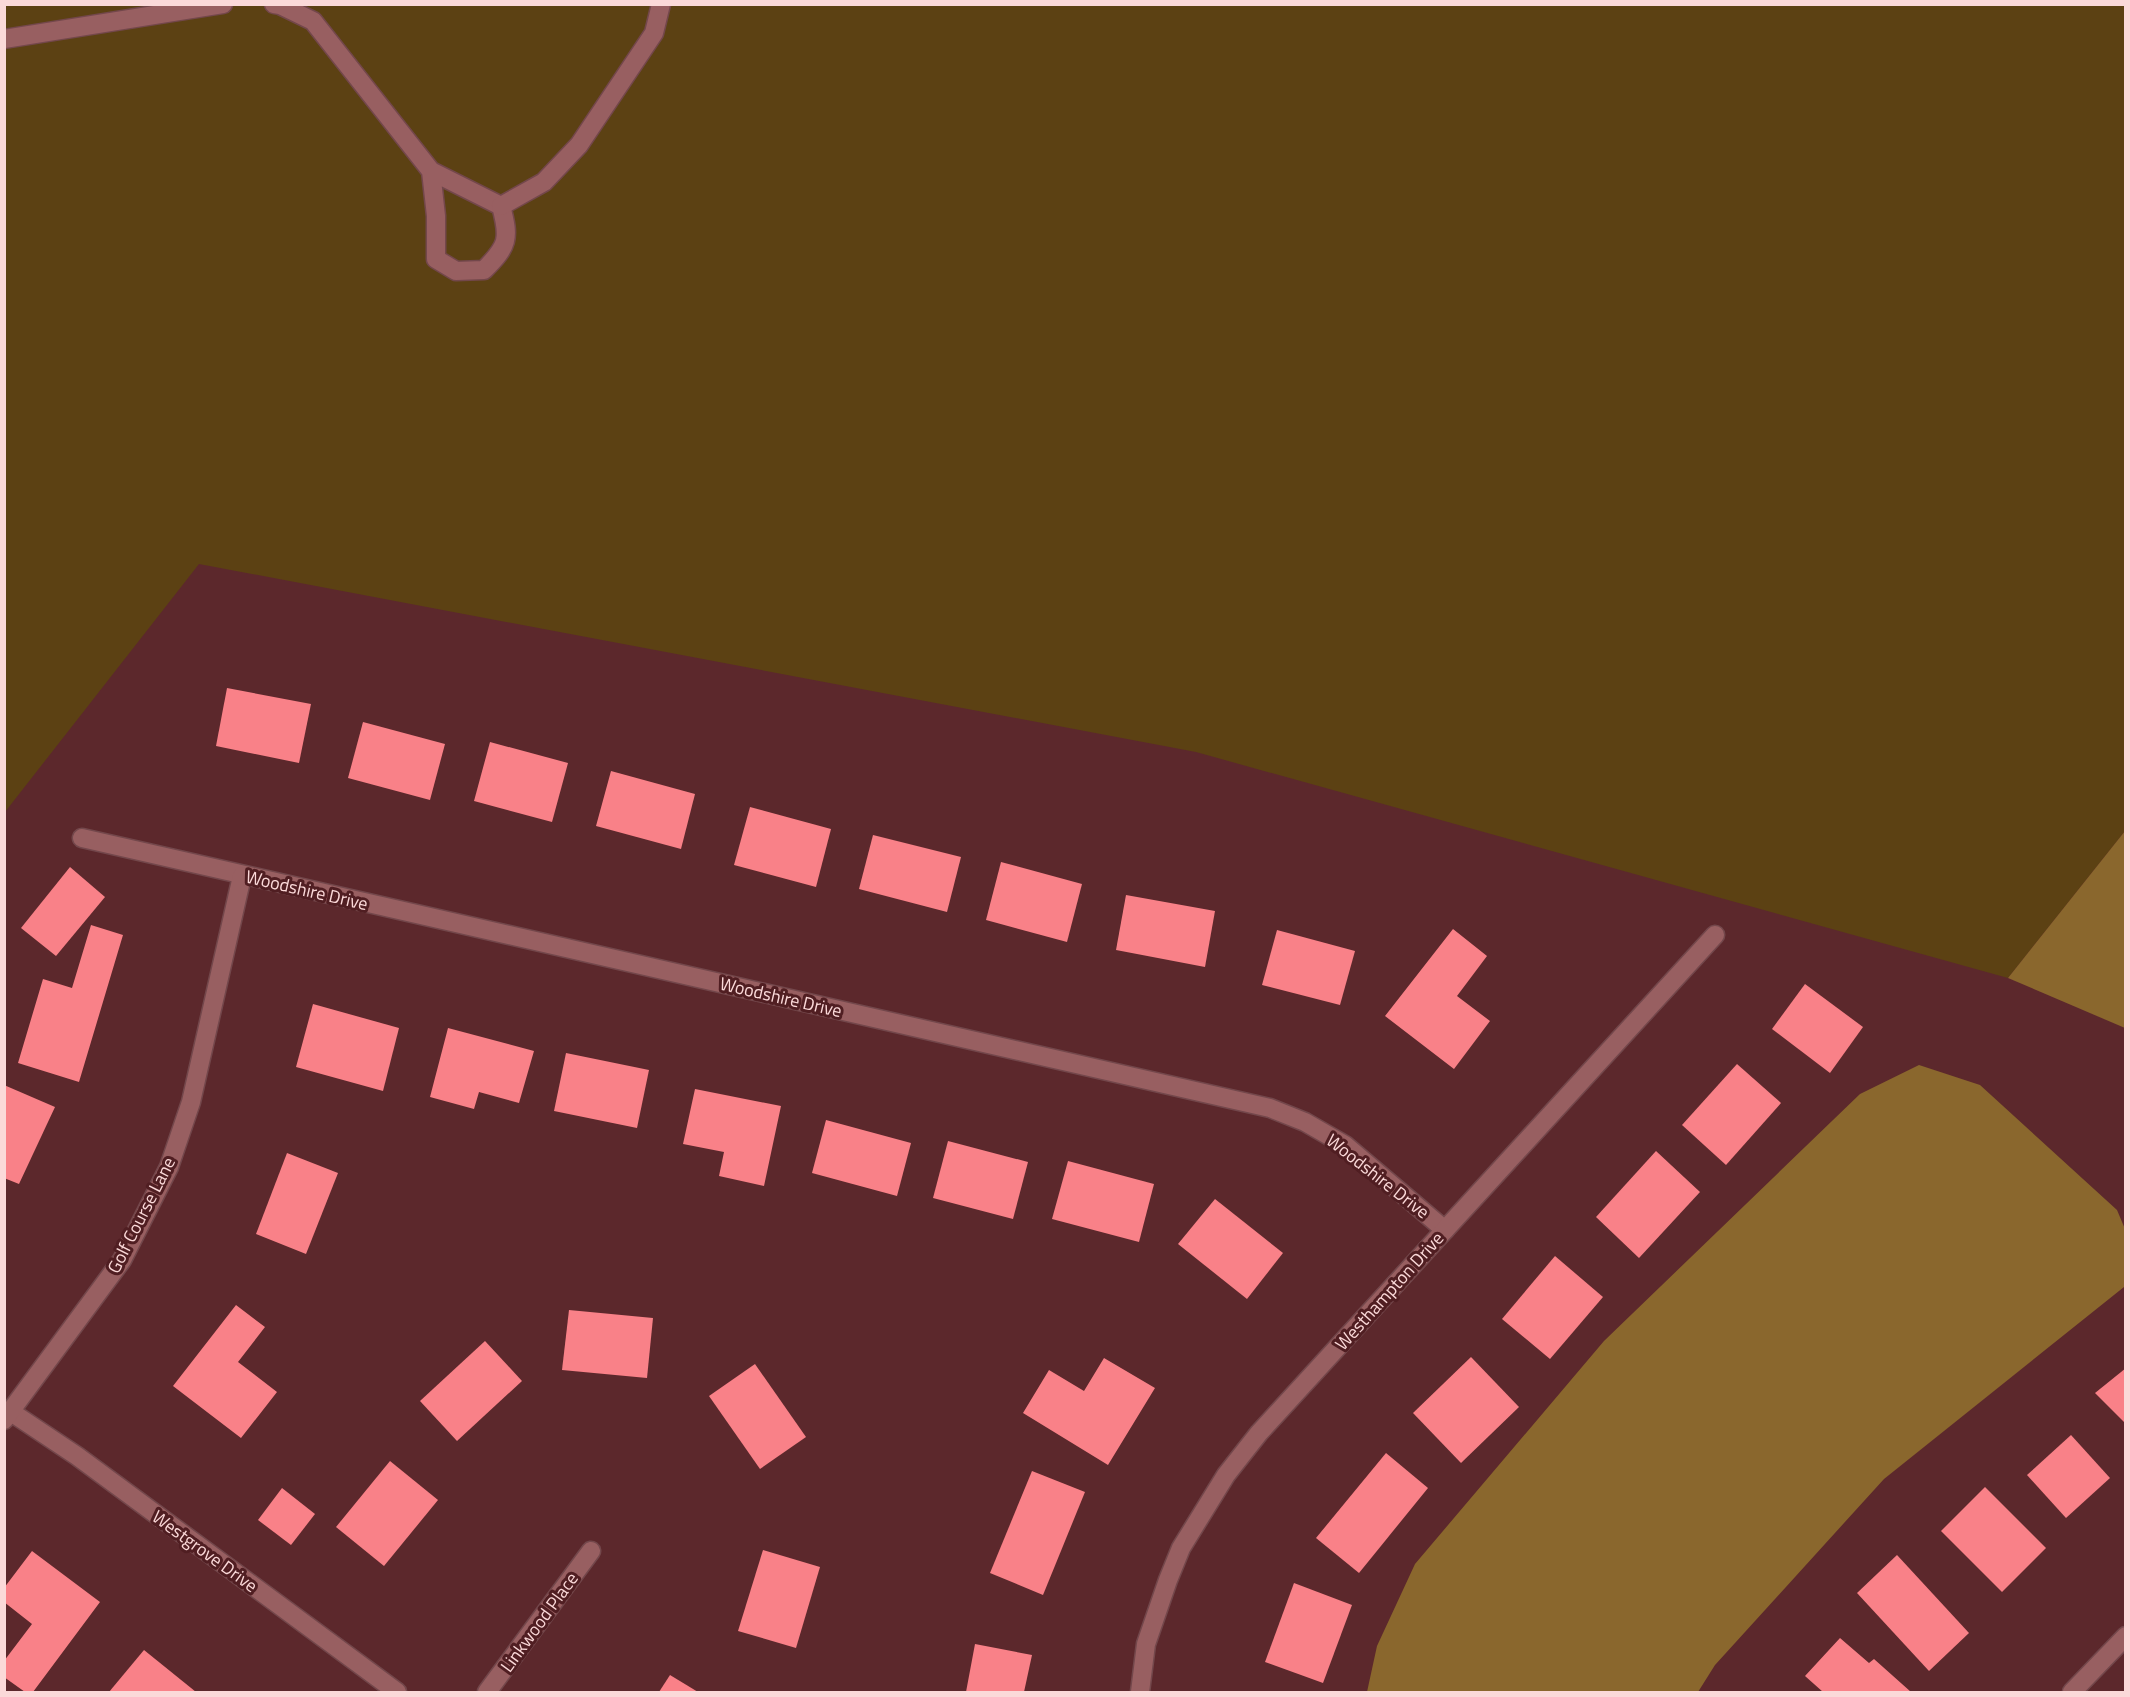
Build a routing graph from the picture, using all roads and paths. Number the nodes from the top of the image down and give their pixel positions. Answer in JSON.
{"nodes":[{"id":1,"x":223,"y":4,"type":"edge"},
{"id":2,"x":274,"y":4,"type":"edge"},
{"id":3,"x":662,"y":4,"type":"edge"},
{"id":4,"x":4,"y":39,"type":"edge"},
{"id":5,"x":431,"y":171,"type":"junction"},
{"id":6,"x":501,"y":206,"type":"junction"},
{"id":7,"x":82,"y":838,"type":"dead end"},
{"id":8,"x":242,"y":876,"type":"junction"},
{"id":9,"x":1715,"y":935,"type":"dead end"},
{"id":10,"x":1445,"y":1230,"type":"junction"},
{"id":11,"x":8,"y":1416,"type":"edge"},
{"id":12,"x":591,"y":1551,"type":"dead end"},
{"id":13,"x":2126,"y":1636,"type":"edge"},
{"id":14,"x":397,"y":1692,"type":"edge"},
{"id":15,"x":487,"y":1692,"type":"edge"},
{"id":16,"x":1140,"y":1692,"type":"edge"},
{"id":17,"x":2072,"y":1692,"type":"edge"}],
"edges":[{"from":1,"to":4,"type":"street"},
{"from":2,"to":5,"type":"street"},
{"from":3,"to":6,"type":"street"},
{"from":5,"to":6,"type":"street"},
{"from":5,"to":6,"type":"street"},
{"from":7,"to":8,"type":"street","name":"Woodshire Drive"},
{"from":8,"to":10,"type":"street","name":"Woodshire Drive"},
{"from":8,"to":11,"type":"street","name":"Golf Course Lane"},
{"from":9,"to":10,"type":"street","name":"Westhampton Drive"},
{"from":10,"to":16,"type":"street","name":"Westhampton Drive"},
{"from":11,"to":14,"type":"street","name":"Westgrove Drive"},
{"from":12,"to":15,"type":"street","name":"Linkwood Place"},
{"from":13,"to":17,"type":"street"}]}
